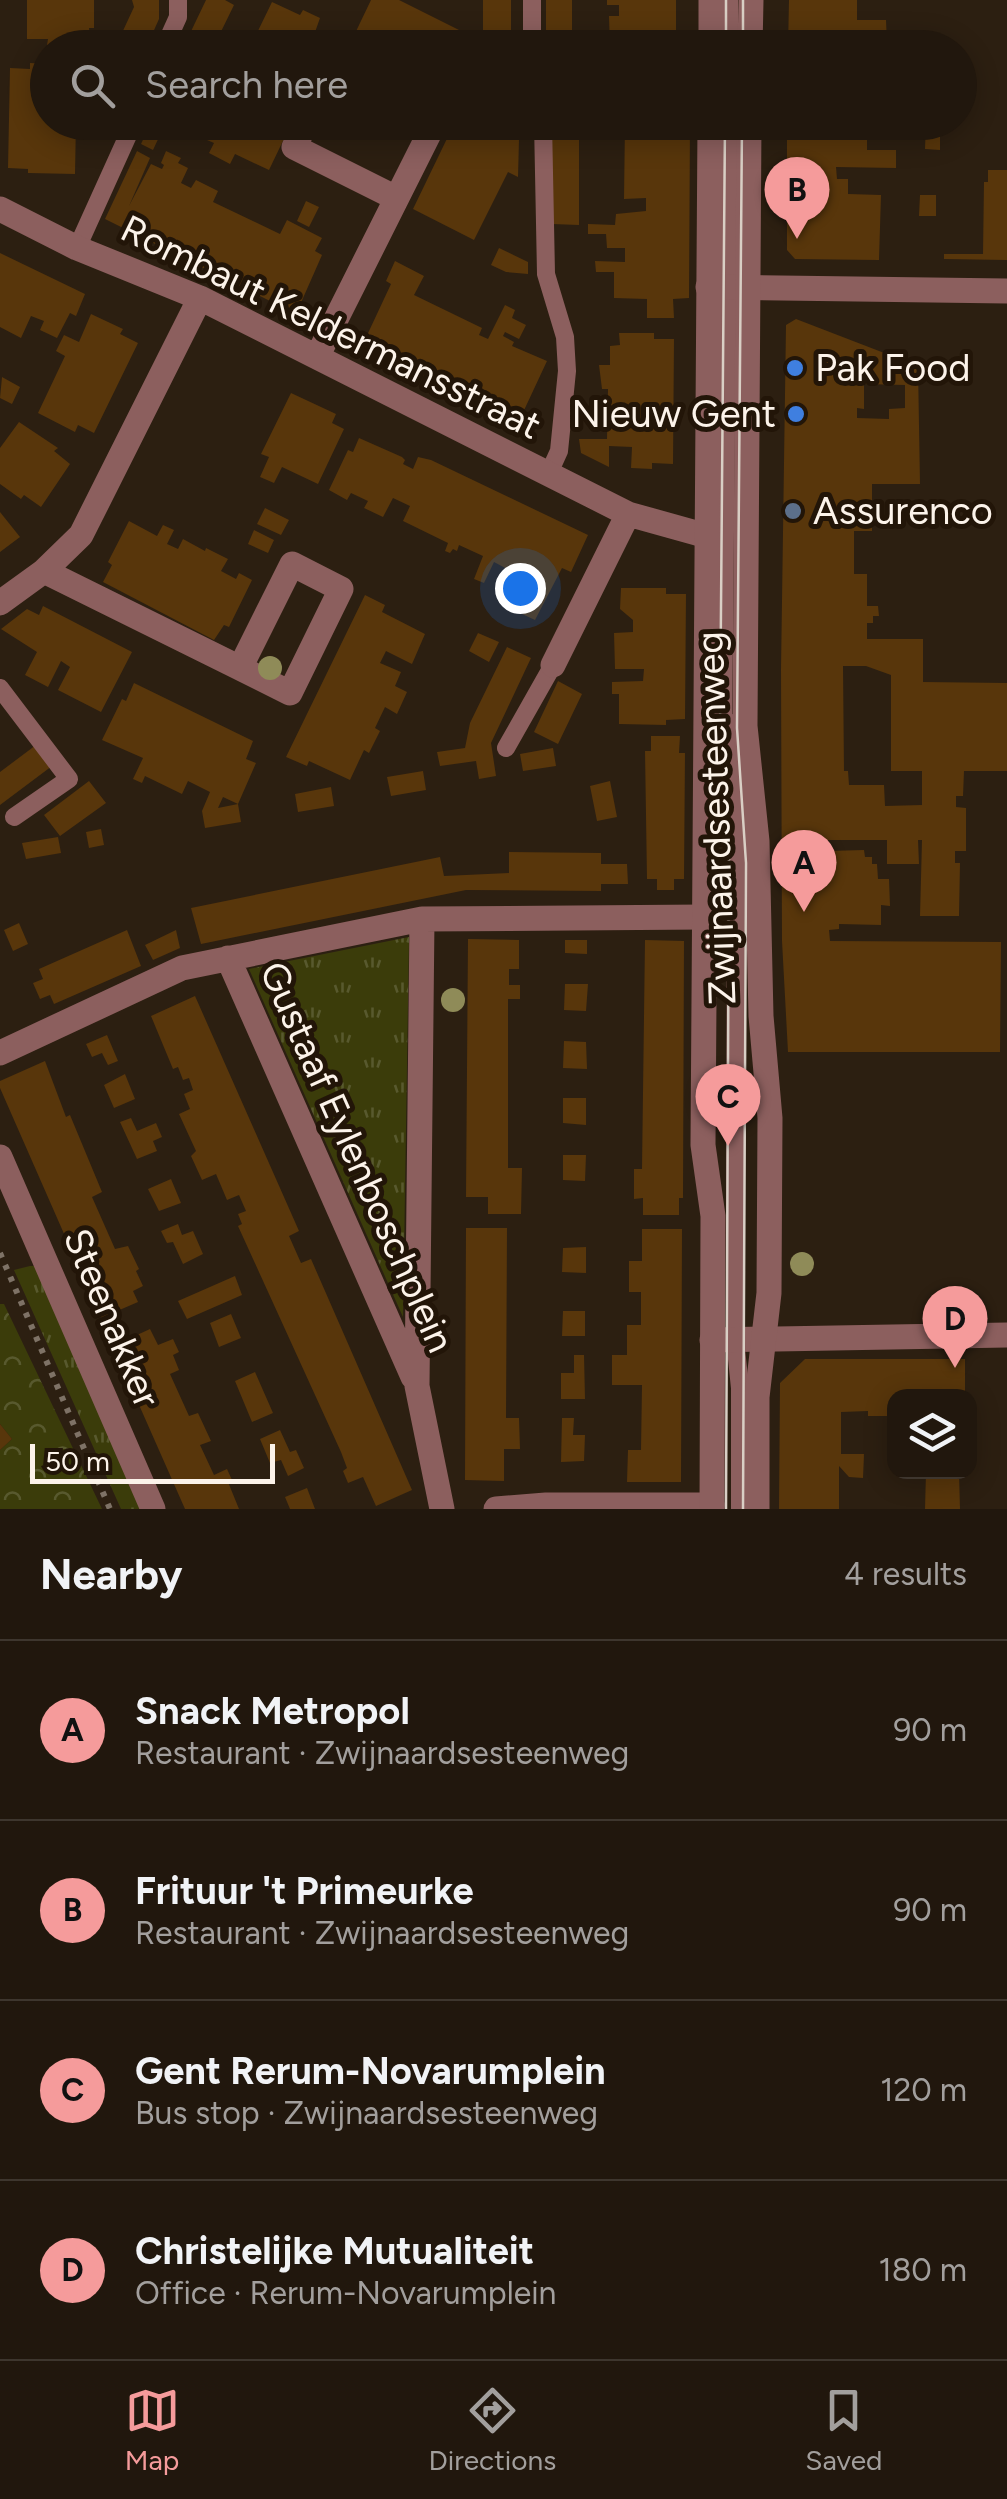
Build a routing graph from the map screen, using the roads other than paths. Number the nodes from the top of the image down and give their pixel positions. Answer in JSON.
{"nodes":[{"id":1,"x":178,"y":0,"type":"edge"},
{"id":2,"x":532,"y":0,"type":"edge"},
{"id":3,"x":711,"y":0,"type":"edge"},
{"id":4,"x":729,"y":0,"type":"edge"},
{"id":5,"x":739,"y":0,"type":"edge"},
{"id":6,"x":751,"y":0,"type":"edge"},
{"id":7,"x":172,"y":30,"type":"edge"},
{"id":8,"x":532,"y":30,"type":"edge"},
{"id":9,"x":710,"y":30,"type":"edge"},
{"id":10,"x":729,"y":30,"type":"edge"},
{"id":11,"x":738,"y":30,"type":"edge"},
{"id":12,"x":750,"y":30,"type":"edge"},
{"id":13,"x":126,"y":140,"type":"edge"},
{"id":14,"x":298,"y":140,"type":"edge"},
{"id":15,"x":425,"y":140,"type":"edge"},
{"id":16,"x":543,"y":140,"type":"edge"},
{"id":17,"x":710,"y":140,"type":"edge"},
{"id":18,"x":728,"y":140,"type":"edge"},
{"id":19,"x":738,"y":140,"type":"edge"},
{"id":20,"x":750,"y":140,"type":"edge"},
{"id":21,"x":396,"y":198,"type":"junction"},
{"id":22,"x":0,"y":210,"type":"edge"},
{"id":23,"x":78,"y":248,"type":"junction"},
{"id":24,"x":708,"y":287,"type":"junction"},
{"id":25,"x":748,"y":288,"type":"junction"},
{"id":26,"x":1007,"y":291,"type":"edge"},
{"id":27,"x":200,"y":298,"type":"junction"},
{"id":28,"x":316,"y":356,"type":"junction"},
{"id":29,"x":549,"y":473,"type":"junction"},
{"id":30,"x":628,"y":514,"type":"junction"},
{"id":31,"x":707,"y":536,"type":"junction"},
{"id":32,"x":44,"y":571,"type":"junction"},
{"id":33,"x":0,"y":604,"type":"edge"},
{"id":34,"x":553,"y":666,"type":"joint"},
{"id":35,"x":240,"y":668,"type":"junction"},
{"id":36,"x":0,"y":688,"type":"edge"},
{"id":37,"x":506,"y":748,"type":"dead end"},
{"id":38,"x":14,"y":817,"type":"dead end"},
{"id":39,"x":736,"y":818,"type":"junction"},
{"id":40,"x":704,"y":916,"type":"junction"},
{"id":41,"x":422,"y":919,"type":"junction"},
{"id":42,"x":228,"y":958,"type":"junction"},
{"id":43,"x":0,"y":1053,"type":"edge"},
{"id":44,"x":0,"y":1157,"type":"edge"},
{"id":45,"x":998,"y":1335,"type":"edge"},
{"id":46,"x":762,"y":1338,"type":"junction"},
{"id":47,"x":728,"y":1348,"type":"junction"},
{"id":48,"x":417,"y":1386,"type":"junction"},
{"id":49,"x":718,"y":1508,"type":"edge"},
{"id":50,"x":153,"y":1509,"type":"edge"},
{"id":51,"x":442,"y":1509,"type":"edge"},
{"id":52,"x":496,"y":1509,"type":"edge"},
{"id":53,"x":740,"y":1509,"type":"edge"},
{"id":54,"x":756,"y":1509,"type":"edge"}],
"edges":[{"from":1,"to":7,"type":"lane"},
{"from":2,"to":8,"type":"lane"},
{"from":3,"to":9,"type":"street"},
{"from":4,"to":10,"type":"lane"},
{"from":5,"to":11,"type":"lane"},
{"from":6,"to":12,"type":"street"},
{"from":13,"to":23,"type":"lane"},
{"from":14,"to":21,"type":"street"},
{"from":15,"to":21,"type":"street"},
{"from":16,"to":29,"type":"lane"},
{"from":17,"to":24,"type":"street","name":"Zwijnaardsesteenweg"},
{"from":18,"to":39,"type":"lane"},
{"from":19,"to":39,"type":"lane"},
{"from":20,"to":25,"type":"street","name":"Zwijnaardsesteenweg"},
{"from":21,"to":28,"type":"street"},
{"from":22,"to":23,"type":"street","name":"Rombaut Keldermansstraat"},
{"from":23,"to":27,"type":"street","name":"Rombaut Keldermansstraat"},
{"from":24,"to":25,"type":"street"},
{"from":24,"to":31,"type":"street","name":"Zwijnaardsesteenweg"},
{"from":25,"to":26,"type":"street"},
{"from":25,"to":46,"type":"street","name":"Zwijnaardsesteenweg"},
{"from":27,"to":28,"type":"street","name":"Rombaut Keldermansstraat"},
{"from":27,"to":32,"type":"street"},
{"from":28,"to":29,"type":"street","name":"Rombaut Keldermansstraat"},
{"from":29,"to":30,"type":"street","name":"Rombaut Keldermansstraat"},
{"from":30,"to":31,"type":"street","name":"Rombaut Keldermansstraat"},
{"from":30,"to":34,"type":"street"},
{"from":31,"to":40,"type":"street","name":"Zwijnaardsesteenweg"},
{"from":32,"to":33,"type":"street"},
{"from":32,"to":35,"type":"street"},
{"from":34,"to":37,"type":"lane"},
{"from":35,"to":35,"type":"street"},
{"from":36,"to":38,"type":"lane"},
{"from":39,"to":47,"type":"lane"},
{"from":40,"to":41,"type":"street"},
{"from":40,"to":47,"type":"street","name":"Zwijnaardsesteenweg"},
{"from":41,"to":42,"type":"street"},
{"from":41,"to":48,"type":"street","name":"Gustaaf Eylenboschplein"},
{"from":42,"to":43,"type":"street"},
{"from":42,"to":48,"type":"street","name":"Gustaaf Eylenboschplein"},
{"from":44,"to":50,"type":"street","name":"Steenakker"},
{"from":45,"to":46,"type":"street"},
{"from":46,"to":47,"type":"street"},
{"from":46,"to":54,"type":"street","name":"Zwijnaardsesteenweg"},
{"from":47,"to":49,"type":"street","name":"Zwijnaardsesteenweg"},
{"from":47,"to":53,"type":"lane"},
{"from":48,"to":51,"type":"street","name":"Gustaaf Eylenboschplein"},
{"from":49,"to":52,"type":"street"}]}
